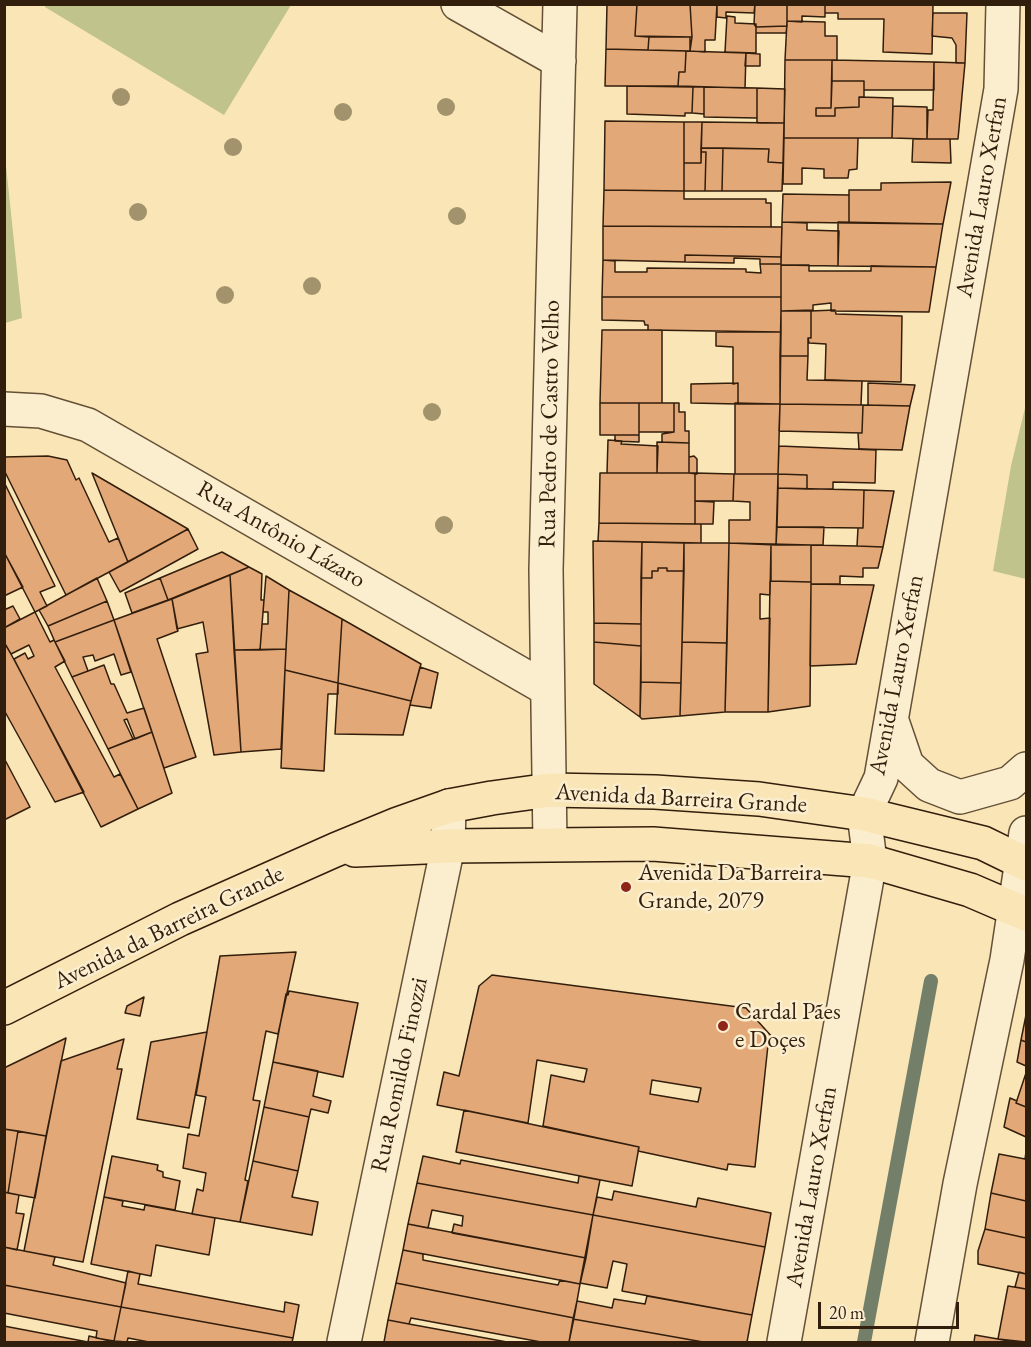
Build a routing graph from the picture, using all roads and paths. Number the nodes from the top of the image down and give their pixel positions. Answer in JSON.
{"nodes":[{"id":1,"x":458,"y":4,"type":"edge"},
{"id":2,"x":560,"y":4,"type":"edge"},
{"id":3,"x":1004,"y":4,"type":"edge"},
{"id":4,"x":559,"y":62,"type":"junction"},
{"id":5,"x":4,"y":409,"type":"edge"},
{"id":6,"x":547,"y":689,"type":"junction"},
{"id":7,"x":891,"y":719,"type":"junction"},
{"id":8,"x":1026,"y":769,"type":"edge"},
{"id":9,"x":550,"y":790,"type":"junction"},
{"id":10,"x":448,"y":806,"type":"junction"},
{"id":11,"x":864,"y":814,"type":"junction"},
{"id":12,"x":550,"y":844,"type":"junction"},
{"id":13,"x":448,"y":846,"type":"junction"},
{"id":14,"x":336,"y":850,"type":"junction"},
{"id":15,"x":1025,"y":853,"type":"edge"},
{"id":16,"x":870,"y":861,"type":"junction"},
{"id":17,"x":1021,"y":911,"type":"edge"},
{"id":18,"x":4,"y":1008,"type":"edge"},
{"id":19,"x":344,"y":1342,"type":"edge"},
{"id":20,"x":784,"y":1342,"type":"edge"},
{"id":21,"x":932,"y":1342,"type":"edge"}],
"edges":[{"from":1,"to":4,"type":"street"},
{"from":2,"to":4,"type":"street","name":"Rua Pedro de Castro Velho"},
{"from":3,"to":7,"type":"street","name":"Avenida Lauro Xerfan"},
{"from":4,"to":6,"type":"street","name":"Rua Pedro de Castro Velho"},
{"from":5,"to":6,"type":"street","name":"Rua Antônio Lázaro"},
{"from":6,"to":9,"type":"street","name":"Rua Pedro de Castro Velho"},
{"from":7,"to":8,"type":"street"},
{"from":7,"to":11,"type":"street","name":"Avenida Lauro Xerfan"},
{"from":9,"to":10,"type":"main road","name":"Avenida da Barreira Grande"},
{"from":9,"to":11,"type":"main road","name":"Avenida da Barreira Grande"},
{"from":9,"to":12,"type":"street","name":"Rua Pedro de Castro Velho"},
{"from":10,"to":13,"type":"street","name":"Rua Romildo Finozzi"},
{"from":10,"to":14,"type":"main road","name":"Avenida da Barreira Grande"},
{"from":11,"to":15,"type":"main road","name":"Avenida da Barreira Grande"},
{"from":11,"to":16,"type":"street","name":"Avenida Lauro Xerfan"},
{"from":12,"to":13,"type":"main road","name":"Avenida da Barreira Grande"},
{"from":12,"to":16,"type":"main road","name":"Avenida da Barreira Grande"},
{"from":13,"to":14,"type":"main road","name":"Avenida da Barreira Grande"},
{"from":13,"to":19,"type":"street","name":"Rua Romildo Finozzi"},
{"from":14,"to":18,"type":"main road","name":"Avenida da Barreira Grande"},
{"from":15,"to":17,"type":"street"},
{"from":16,"to":17,"type":"main road","name":"Avenida da Barreira Grande"},
{"from":16,"to":20,"type":"street","name":"Avenida Lauro Xerfan"},
{"from":17,"to":21,"type":"street"}]}
